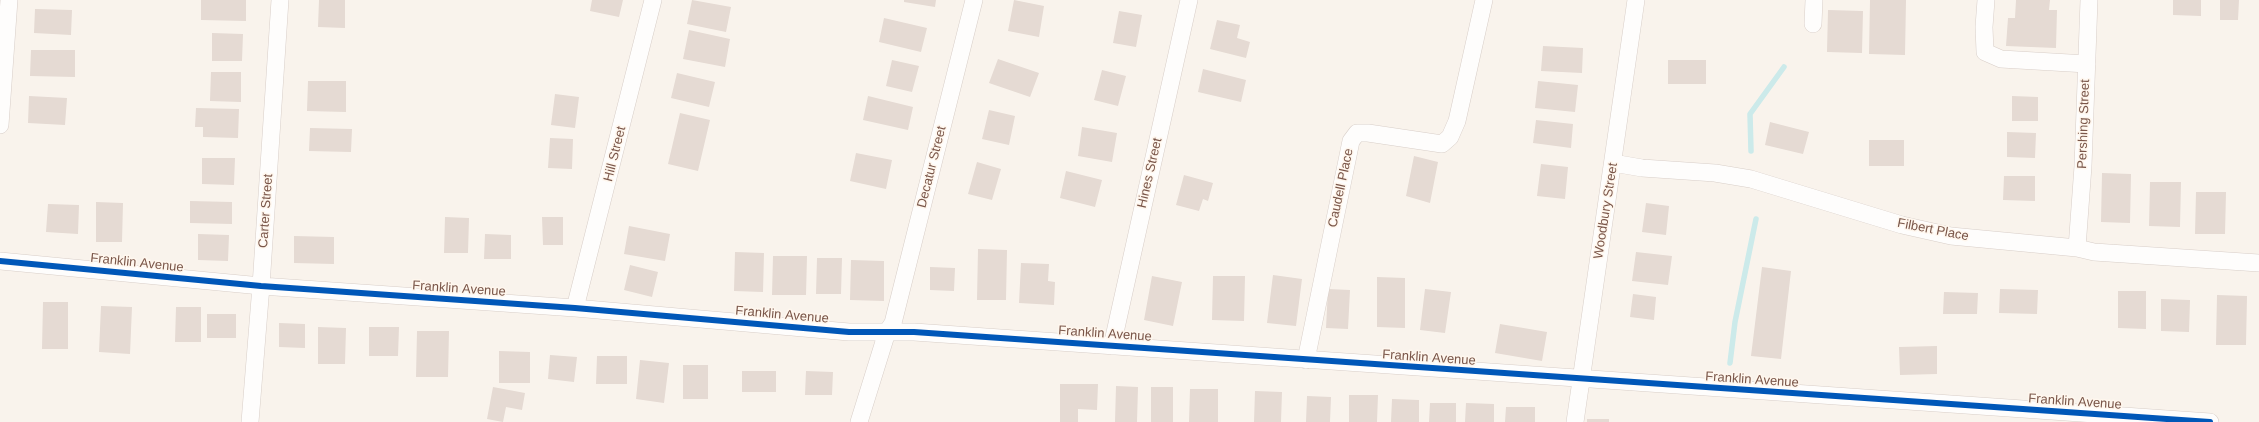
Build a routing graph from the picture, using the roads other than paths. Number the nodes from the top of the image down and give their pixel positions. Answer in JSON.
{"nodes":[{"id":1,"x":10,"y":0,"type":"edge"},
{"id":2,"x":280,"y":0,"type":"edge"},
{"id":3,"x":653,"y":0,"type":"edge"},
{"id":4,"x":974,"y":0,"type":"edge"},
{"id":5,"x":1189,"y":0,"type":"edge"},
{"id":6,"x":1484,"y":0,"type":"edge"},
{"id":7,"x":1636,"y":0,"type":"edge"},
{"id":8,"x":1814,"y":0,"type":"edge"},
{"id":9,"x":1986,"y":0,"type":"edge"},
{"id":10,"x":2089,"y":0,"type":"edge"},
{"id":11,"x":1813,"y":24,"type":"dead end"},
{"id":12,"x":2087,"y":64,"type":"junction"},
{"id":13,"x":0,"y":125,"type":"edge"},
{"id":14,"x":1613,"y":163,"type":"junction"},
{"id":15,"x":2077,"y":248,"type":"junction"},
{"id":16,"x":0,"y":261,"type":"edge"},
{"id":17,"x":2259,"y":263,"type":"edge"},
{"id":18,"x":261,"y":286,"type":"junction"},
{"id":19,"x":575,"y":308,"type":"junction"},
{"id":20,"x":887,"y":332,"type":"junction"},
{"id":21,"x":1112,"y":346,"type":"junction"},
{"id":22,"x":1306,"y":360,"type":"junction"},
{"id":23,"x":1580,"y":380,"type":"junction"},
{"id":24,"x":250,"y":422,"type":"edge"},
{"id":25,"x":859,"y":422,"type":"edge"},
{"id":26,"x":1575,"y":422,"type":"edge"},
{"id":27,"x":2210,"y":422,"type":"edge"}],
"edges":[{"from":1,"to":13,"type":"street"},
{"from":2,"to":18,"type":"street","name":"Carter Street"},
{"from":3,"to":19,"type":"street","name":"Hill Street"},
{"from":4,"to":20,"type":"street","name":"Decatur Street"},
{"from":5,"to":21,"type":"street","name":"Hines Street"},
{"from":6,"to":22,"type":"street","name":"Caudell Place"},
{"from":7,"to":14,"type":"street","name":"Woodbury Street"},
{"from":8,"to":11,"type":"street"},
{"from":9,"to":12,"type":"street"},
{"from":10,"to":12,"type":"street","name":"Pershing Street"},
{"from":12,"to":15,"type":"street","name":"Pershing Street"},
{"from":14,"to":15,"type":"street","name":"Filbert Place"},
{"from":14,"to":23,"type":"street","name":"Woodbury Street"},
{"from":15,"to":17,"type":"street","name":"Filbert Place"},
{"from":16,"to":18,"type":"street","name":"Franklin Avenue"},
{"from":18,"to":19,"type":"street","name":"Franklin Avenue"},
{"from":18,"to":24,"type":"street","name":"Carter Street"},
{"from":19,"to":20,"type":"street","name":"Franklin Avenue"},
{"from":20,"to":21,"type":"street","name":"Franklin Avenue"},
{"from":20,"to":25,"type":"street","name":"Decatur Street"},
{"from":21,"to":22,"type":"street","name":"Franklin Avenue"},
{"from":22,"to":23,"type":"street","name":"Franklin Avenue"},
{"from":23,"to":26,"type":"street","name":"Woodbury Street"},
{"from":23,"to":27,"type":"street","name":"Franklin Avenue"}]}
